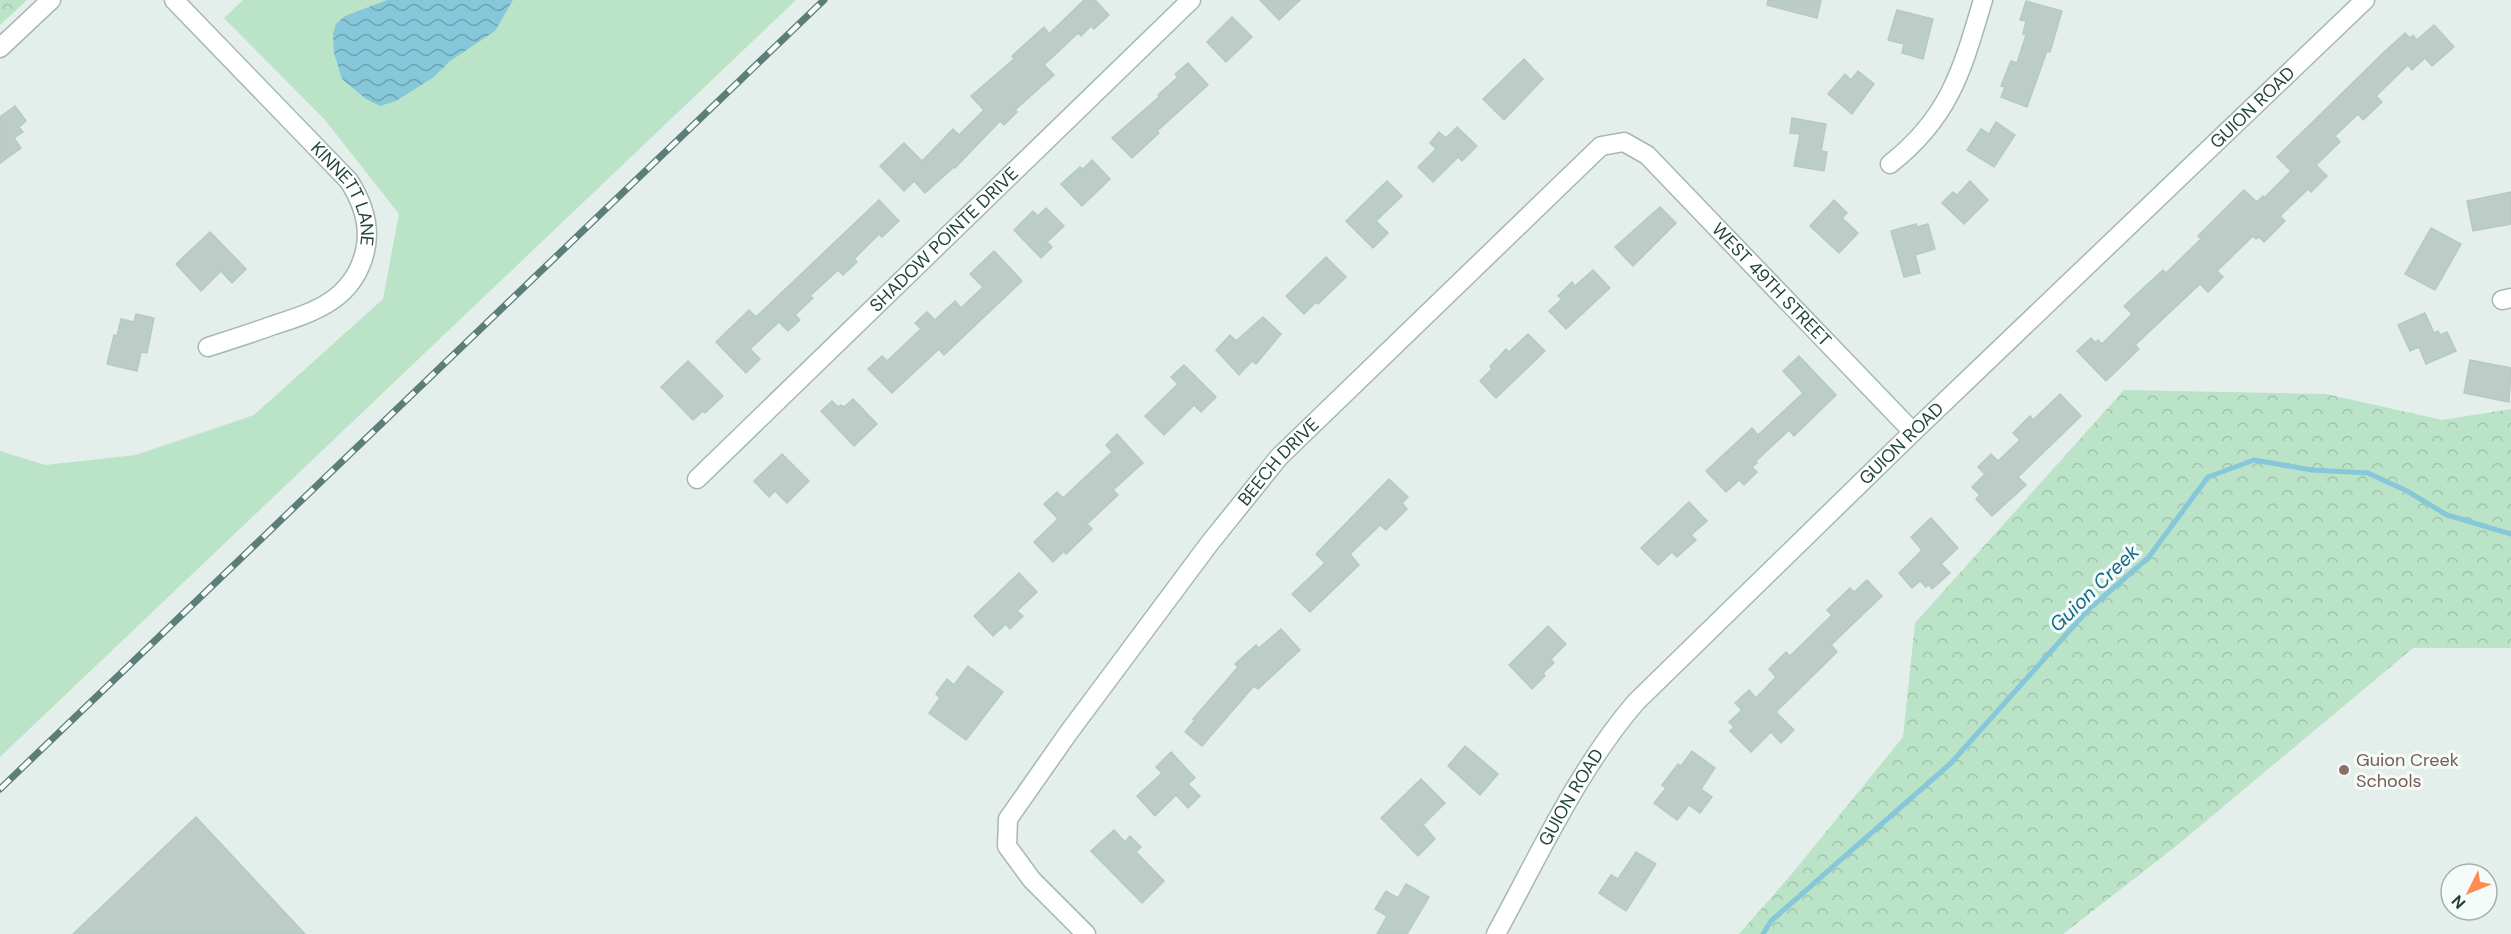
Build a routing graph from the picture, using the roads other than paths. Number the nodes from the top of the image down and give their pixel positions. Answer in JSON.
{"nodes":[{"id":1,"x":51,"y":0,"type":"edge"},
{"id":2,"x":174,"y":0,"type":"edge"},
{"id":3,"x":1191,"y":0,"type":"edge"},
{"id":4,"x":1983,"y":0,"type":"edge"},
{"id":5,"x":2365,"y":0,"type":"edge"},
{"id":6,"x":0,"y":48,"type":"edge"},
{"id":7,"x":1624,"y":142,"type":"joint"},
{"id":8,"x":1890,"y":164,"type":"dead end"},
{"id":9,"x":208,"y":347,"type":"dead end"},
{"id":10,"x":1914,"y":432,"type":"junction"},
{"id":11,"x":697,"y":479,"type":"dead end"},
{"id":12,"x":1086,"y":934,"type":"edge"},
{"id":13,"x":1496,"y":934,"type":"edge"}],
"edges":[{"from":1,"to":6,"type":"street"},
{"from":2,"to":9,"type":"street","name":"KINNETT LANE"},
{"from":3,"to":11,"type":"street","name":"SHADOW POINTE DRIVE"},
{"from":4,"to":8,"type":"street"},
{"from":5,"to":10,"type":"street","name":"GUION ROAD"},
{"from":7,"to":10,"type":"street","name":"WEST 49TH STREET"},
{"from":7,"to":12,"type":"street","name":"BEECH DRIVE"},
{"from":10,"to":13,"type":"street","name":"GUION ROAD"}]}
